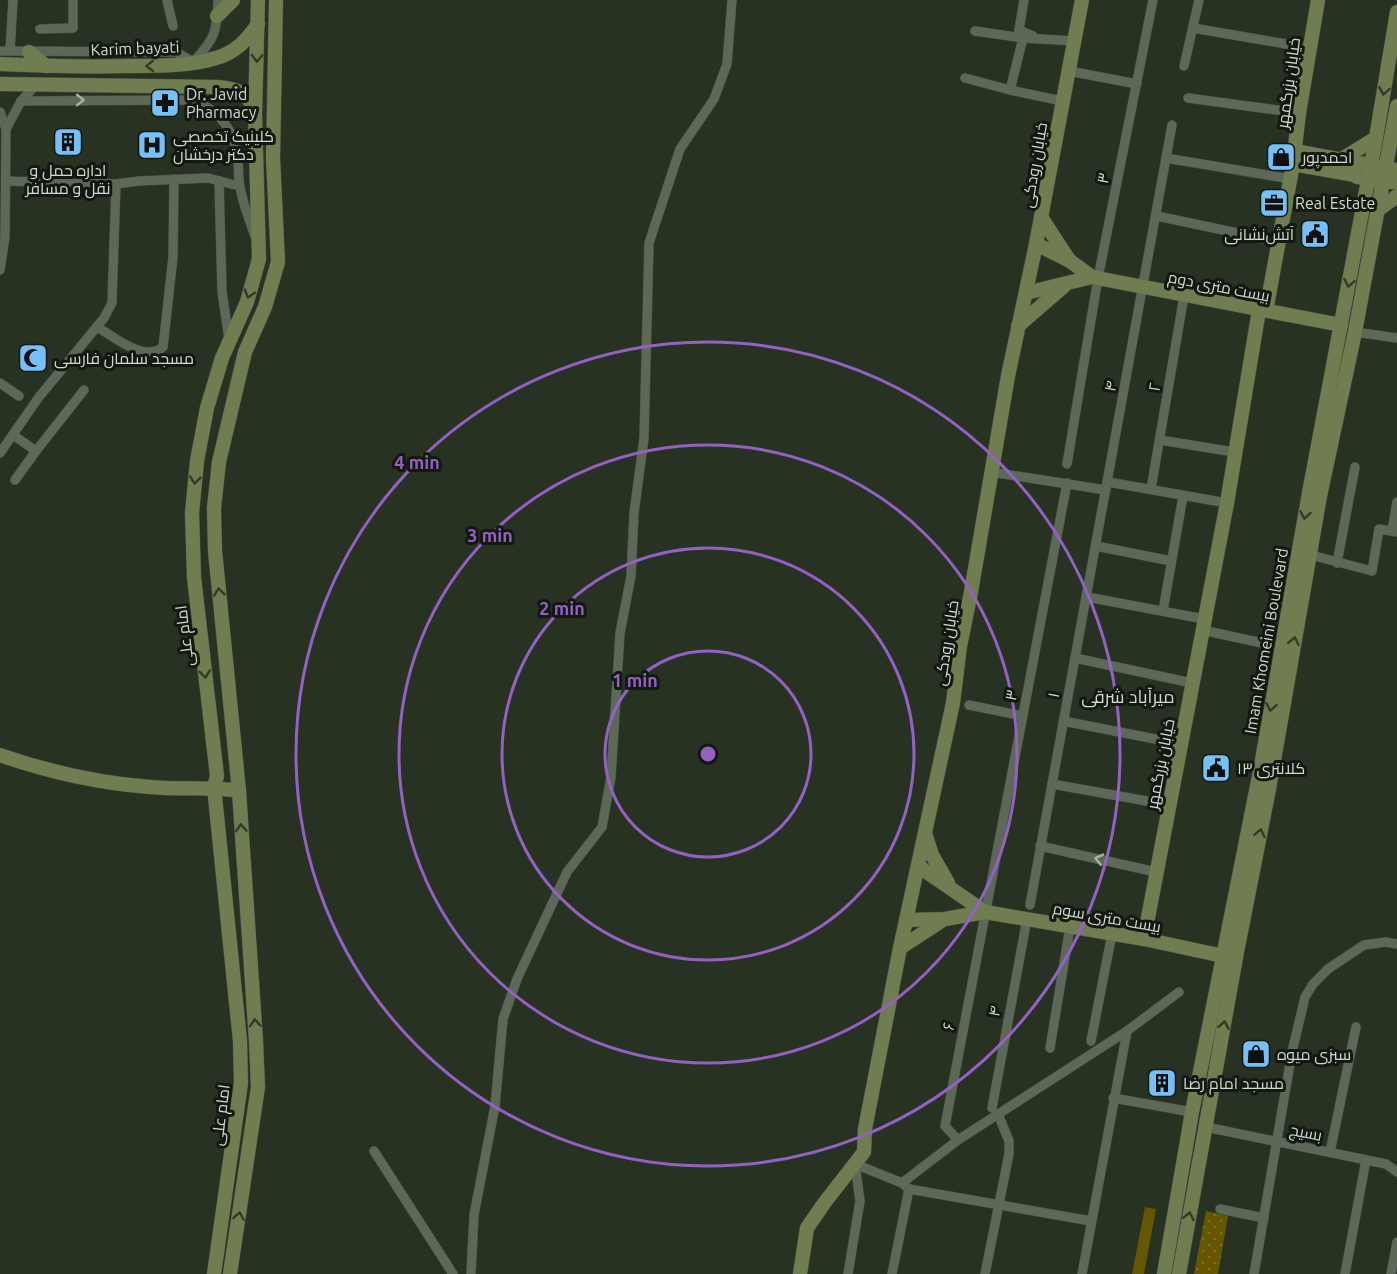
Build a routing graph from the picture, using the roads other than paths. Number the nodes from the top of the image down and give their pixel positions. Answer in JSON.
{"nodes":[{"id":1,"x":13,"y":0,"type":"edge"},
{"id":2,"x":73,"y":0,"type":"edge"},
{"id":3,"x":167,"y":0,"type":"edge"},
{"id":4,"x":218,"y":0,"type":"edge"},
{"id":5,"x":232,"y":0,"type":"edge"},
{"id":6,"x":258,"y":0,"type":"edge"},
{"id":7,"x":276,"y":0,"type":"edge"},
{"id":8,"x":732,"y":0,"type":"edge"},
{"id":9,"x":1024,"y":0,"type":"edge"},
{"id":10,"x":1082,"y":0,"type":"edge"},
{"id":11,"x":1153,"y":0,"type":"edge"},
{"id":12,"x":1199,"y":0,"type":"edge"},
{"id":13,"x":1318,"y":0,"type":"edge"},
{"id":14,"x":1397,"y":12,"type":"edge"},
{"id":15,"x":217,"y":16,"type":"junction"},
{"id":16,"x":258,"y":24,"type":"junction"},
{"id":17,"x":173,"y":26,"type":"dead end"},
{"id":18,"x":1193,"y":28,"type":"junction"},
{"id":19,"x":40,"y":29,"type":"dead end"},
{"id":20,"x":975,"y":31,"type":"dead end"},
{"id":21,"x":1021,"y":34,"type":"junction"},
{"id":22,"x":1075,"y":41,"type":"junction"},
{"id":23,"x":1310,"y":48,"type":"junction"},
{"id":24,"x":0,"y":51,"type":"edge"},
{"id":25,"x":10,"y":51,"type":"junction"},
{"id":26,"x":30,"y":52,"type":"junction"},
{"id":27,"x":193,"y":62,"type":"junction"},
{"id":28,"x":0,"y":64,"type":"edge"},
{"id":29,"x":46,"y":66,"type":"junction"},
{"id":30,"x":117,"y":66,"type":"junction"},
{"id":31,"x":1184,"y":66,"type":"dead end"},
{"id":32,"x":1069,"y":71,"type":"junction"},
{"id":33,"x":965,"y":78,"type":"dead end"},
{"id":34,"x":0,"y":84,"type":"edge"},
{"id":35,"x":1137,"y":84,"type":"junction"},
{"id":36,"x":36,"y":85,"type":"junction"},
{"id":37,"x":115,"y":85,"type":"junction"},
{"id":38,"x":1010,"y":90,"type":"junction"},
{"id":39,"x":1188,"y":98,"type":"dead end"},
{"id":40,"x":21,"y":101,"type":"junction"},
{"id":41,"x":1062,"y":101,"type":"junction"},
{"id":42,"x":1397,"y":106,"type":"edge"},
{"id":43,"x":0,"y":112,"type":"edge"},
{"id":44,"x":1299,"y":113,"type":"junction"},
{"id":45,"x":255,"y":114,"type":"junction"},
{"id":46,"x":1172,"y":126,"type":"dead end"},
{"id":47,"x":6,"y":129,"type":"junction"},
{"id":48,"x":1376,"y":139,"type":"junction"},
{"id":49,"x":1393,"y":143,"type":"edge"},
{"id":50,"x":1166,"y":158,"type":"junction"},
{"id":51,"x":1294,"y":158,"type":"junction"},
{"id":52,"x":1342,"y":159,"type":"junction"},
{"id":53,"x":1346,"y":173,"type":"junction"},
{"id":54,"x":1369,"y":173,"type":"junction"},
{"id":55,"x":1391,"y":176,"type":"edge"},
{"id":56,"x":174,"y":179,"type":"junction"},
{"id":57,"x":1291,"y":179,"type":"junction"},
{"id":58,"x":219,"y":182,"type":"junction"},
{"id":59,"x":116,"y":184,"type":"junction"},
{"id":60,"x":4,"y":186,"type":"edge"},
{"id":61,"x":239,"y":186,"type":"junction"},
{"id":62,"x":1397,"y":196,"type":"edge"},
{"id":63,"x":1364,"y":200,"type":"junction"},
{"id":64,"x":1379,"y":205,"type":"junction"},
{"id":65,"x":1156,"y":216,"type":"junction"},
{"id":66,"x":1041,"y":217,"type":"junction"},
{"id":67,"x":258,"y":241,"type":"junction"},
{"id":68,"x":1280,"y":242,"type":"junction"},
{"id":69,"x":1036,"y":244,"type":"junction"},
{"id":70,"x":259,"y":260,"type":"junction"},
{"id":71,"x":1070,"y":261,"type":"junction"},
{"id":72,"x":278,"y":262,"type":"junction"},
{"id":73,"x":0,"y":270,"type":"edge"},
{"id":74,"x":1095,"y":278,"type":"junction"},
{"id":75,"x":1065,"y":284,"type":"junction"},
{"id":76,"x":1143,"y":288,"type":"junction"},
{"id":77,"x":1026,"y":293,"type":"junction"},
{"id":78,"x":1184,"y":296,"type":"junction"},
{"id":79,"x":1263,"y":311,"type":"junction"},
{"id":80,"x":1341,"y":325,"type":"junction"},
{"id":81,"x":1018,"y":326,"type":"junction"},
{"id":82,"x":98,"y":327,"type":"junction"},
{"id":83,"x":1355,"y":332,"type":"junction"},
{"id":84,"x":1397,"y":338,"type":"edge"},
{"id":85,"x":229,"y":339,"type":"junction"},
{"id":86,"x":0,"y":382,"type":"edge"},
{"id":87,"x":84,"y":390,"type":"dead end"},
{"id":88,"x":19,"y":396,"type":"dead end"},
{"id":89,"x":13,"y":435,"type":"junction"},
{"id":90,"x":1160,"y":440,"type":"junction"},
{"id":91,"x":36,"y":451,"type":"junction"},
{"id":92,"x":1234,"y":452,"type":"junction"},
{"id":93,"x":0,"y":453,"type":"edge"},
{"id":94,"x":1068,"y":464,"type":"dead end"},
{"id":95,"x":1356,"y":467,"type":"dead end"},
{"id":96,"x":992,"y":472,"type":"junction"},
{"id":97,"x":15,"y":480,"type":"dead end"},
{"id":98,"x":1066,"y":483,"type":"junction"},
{"id":99,"x":1152,"y":483,"type":"dead end"},
{"id":100,"x":1107,"y":486,"type":"junction"},
{"id":101,"x":1315,"y":495,"type":"junction"},
{"id":102,"x":1183,"y":496,"type":"junction"},
{"id":103,"x":1397,"y":502,"type":"edge"},
{"id":104,"x":1227,"y":503,"type":"junction"},
{"id":105,"x":1395,"y":532,"type":"edge"},
{"id":106,"x":1096,"y":546,"type":"junction"},
{"id":107,"x":1311,"y":555,"type":"junction"},
{"id":108,"x":1172,"y":561,"type":"junction"},
{"id":109,"x":1337,"y":563,"type":"junction"},
{"id":110,"x":1086,"y":597,"type":"junction"},
{"id":111,"x":1164,"y":605,"type":"dead end"},
{"id":112,"x":1203,"y":625,"type":"junction"},
{"id":113,"x":1262,"y":643,"type":"dead end"},
{"id":114,"x":1075,"y":658,"type":"junction"},
{"id":115,"x":1192,"y":684,"type":"junction"},
{"id":116,"x":969,"y":705,"type":"dead end"},
{"id":117,"x":1023,"y":716,"type":"junction"},
{"id":118,"x":1063,"y":721,"type":"junction"},
{"id":119,"x":1180,"y":744,"type":"junction"},
{"id":120,"x":0,"y":755,"type":"edge"},
{"id":121,"x":1052,"y":784,"type":"junction"},
{"id":122,"x":214,"y":787,"type":"junction"},
{"id":123,"x":238,"y":791,"type":"junction"},
{"id":124,"x":1169,"y":805,"type":"junction"},
{"id":125,"x":925,"y":834,"type":"junction"},
{"id":126,"x":1040,"y":846,"type":"junction"},
{"id":127,"x":918,"y":866,"type":"junction"},
{"id":128,"x":1156,"y":872,"type":"junction"},
{"id":129,"x":951,"y":887,"type":"junction"},
{"id":130,"x":985,"y":912,"type":"junction"},
{"id":131,"x":1028,"y":912,"type":"junction"},
{"id":132,"x":945,"y":919,"type":"junction"},
{"id":133,"x":907,"y":920,"type":"junction"},
{"id":134,"x":1070,"y":927,"type":"junction"},
{"id":135,"x":1112,"y":934,"type":"junction"},
{"id":136,"x":1143,"y":939,"type":"junction"},
{"id":137,"x":1397,"y":944,"type":"edge"},
{"id":138,"x":900,"y":948,"type":"junction"},
{"id":139,"x":1223,"y":956,"type":"junction"},
{"id":140,"x":1179,"y":992,"type":"dead end"},
{"id":141,"x":1356,"y":1027,"type":"dead end"},
{"id":142,"x":1127,"y":1031,"type":"junction"},
{"id":143,"x":1091,"y":1041,"type":"dead end"},
{"id":144,"x":1050,"y":1048,"type":"dead end"},
{"id":145,"x":241,"y":1083,"type":"junction"},
{"id":146,"x":258,"y":1083,"type":"junction"},
{"id":147,"x":1113,"y":1098,"type":"junction"},
{"id":148,"x":995,"y":1111,"type":"junction"},
{"id":149,"x":1192,"y":1112,"type":"junction"},
{"id":150,"x":1206,"y":1127,"type":"junction"},
{"id":151,"x":958,"y":1140,"type":"junction"},
{"id":152,"x":1277,"y":1141,"type":"junction"},
{"id":153,"x":374,"y":1151,"type":"dead end"},
{"id":154,"x":1330,"y":1152,"type":"junction"},
{"id":155,"x":1366,"y":1160,"type":"junction"},
{"id":156,"x":855,"y":1164,"type":"junction"},
{"id":157,"x":1397,"y":1172,"type":"edge"},
{"id":158,"x":906,"y":1186,"type":"junction"},
{"id":159,"x":998,"y":1203,"type":"junction"},
{"id":160,"x":1220,"y":1209,"type":"dead end"},
{"id":161,"x":1264,"y":1218,"type":"junction"},
{"id":162,"x":1091,"y":1221,"type":"junction"},
{"id":163,"x":1397,"y":1242,"type":"edge"},
{"id":164,"x":214,"y":1274,"type":"edge"},
{"id":165,"x":231,"y":1274,"type":"edge"},
{"id":166,"x":453,"y":1274,"type":"edge"},
{"id":167,"x":471,"y":1274,"type":"edge"},
{"id":168,"x":800,"y":1274,"type":"edge"},
{"id":169,"x":848,"y":1274,"type":"edge"},
{"id":170,"x":892,"y":1274,"type":"edge"},
{"id":171,"x":985,"y":1274,"type":"edge"},
{"id":172,"x":1082,"y":1274,"type":"edge"},
{"id":173,"x":1164,"y":1274,"type":"edge"},
{"id":174,"x":1179,"y":1274,"type":"edge"},
{"id":175,"x":1254,"y":1274,"type":"edge"},
{"id":176,"x":1345,"y":1274,"type":"edge"},
{"id":177,"x":1391,"y":1274,"type":"edge"}],
"edges":[{"from":1,"to":25,"type":"street"},
{"from":2,"to":19,"type":"street"},
{"from":3,"to":17,"type":"street"},
{"from":4,"to":15,"type":"street"},
{"from":5,"to":15,"type":"main road"},
{"from":6,"to":16,"type":"main road","name":"امام علی"},
{"from":7,"to":72,"type":"main road","name":"امام علی"},
{"from":8,"to":167,"type":"street"},
{"from":9,"to":21,"type":"street"},
{"from":10,"to":22,"type":"main road","name":"خیابان رودکی"},
{"from":11,"to":35,"type":"street"},
{"from":12,"to":18,"type":"street"},
{"from":13,"to":23,"type":"main road","name":"خیابان بزرگمهر"},
{"from":14,"to":48,"type":"main road","name":"Imam Khomeini Boulevard","one_way":true},
{"from":15,"to":27,"type":"street"},
{"from":16,"to":27,"type":"main road","name":"Karim bayati"},
{"from":16,"to":45,"type":"main road","name":"امام علی","one_way":true},
{"from":18,"to":23,"type":"street"},
{"from":18,"to":31,"type":"street"},
{"from":20,"to":21,"type":"street"},
{"from":21,"to":22,"type":"street"},
{"from":21,"to":38,"type":"street"},
{"from":22,"to":32,"type":"main road","name":"خیابان رودکی"},
{"from":23,"to":44,"type":"main road","name":"خیابان بزرگمهر"},
{"from":24,"to":25,"type":"street"},
{"from":25,"to":26,"type":"street"},
{"from":26,"to":27,"type":"street"},
{"from":26,"to":29,"type":"main road"},
{"from":27,"to":30,"type":"main road","name":"Karim bayati","one_way":true},
{"from":28,"to":29,"type":"main road","name":"Karim bayati"},
{"from":29,"to":30,"type":"main road","name":"Karim bayati"},
{"from":30,"to":37,"type":"main road"},
{"from":32,"to":35,"type":"street"},
{"from":32,"to":41,"type":"main road","name":"خیابان رودکی"},
{"from":33,"to":38,"type":"street"},
{"from":34,"to":36,"type":"main road"},
{"from":35,"to":74,"type":"street","name":"۳"},
{"from":36,"to":37,"type":"main road"},
{"from":36,"to":40,"type":"street"},
{"from":37,"to":45,"type":"main road"},
{"from":38,"to":41,"type":"street"},
{"from":39,"to":44,"type":"street"},
{"from":40,"to":47,"type":"street"},
{"from":40,"to":61,"type":"street","one_way":true},
{"from":41,"to":66,"type":"main road","name":"خیابان رودکی"},
{"from":42,"to":49,"type":"main road","name":"Imam Khomeini Boulevard"},
{"from":43,"to":47,"type":"street"},
{"from":44,"to":51,"type":"main road","name":"خیابان بزرگمهر"},
{"from":45,"to":67,"type":"main road","name":"امام علی"},
{"from":46,"to":50,"type":"street"},
{"from":47,"to":60,"type":"street"},
{"from":48,"to":49,"type":"main road"},
{"from":48,"to":52,"type":"main road"},
{"from":48,"to":54,"type":"main road","name":"Imam Khomeini Boulevard"},
{"from":49,"to":55,"type":"main road","name":"Imam Khomeini Boulevard"},
{"from":50,"to":57,"type":"street"},
{"from":50,"to":65,"type":"street"},
{"from":51,"to":52,"type":"main road"},
{"from":51,"to":53,"type":"main road"},
{"from":51,"to":57,"type":"main road","name":"خیابان بزرگمهر"},
{"from":52,"to":54,"type":"main road"},
{"from":53,"to":54,"type":"main road"},
{"from":53,"to":63,"type":"main road"},
{"from":54,"to":55,"type":"main road"},
{"from":54,"to":63,"type":"main road","name":"Imam Khomeini Boulevard"},
{"from":55,"to":64,"type":"main road","name":"Imam Khomeini Boulevard"},
{"from":56,"to":58,"type":"street"},
{"from":56,"to":59,"type":"street"},
{"from":56,"to":82,"type":"street"},
{"from":57,"to":68,"type":"main road","name":"خیابان بزرگمهر"},
{"from":58,"to":61,"type":"street"},
{"from":58,"to":85,"type":"street"},
{"from":59,"to":60,"type":"street"},
{"from":59,"to":82,"type":"street"},
{"from":60,"to":73,"type":"street"},
{"from":61,"to":67,"type":"street"},
{"from":62,"to":64,"type":"main road"},
{"from":63,"to":64,"type":"main road"},
{"from":63,"to":80,"type":"main road","name":"Imam Khomeini Boulevard","one_way":true},
{"from":64,"to":83,"type":"main road","name":"Imam Khomeini Boulevard"},
{"from":65,"to":68,"type":"street"},
{"from":65,"to":76,"type":"street"},
{"from":66,"to":69,"type":"main road","name":"خیابان رودکی"},
{"from":66,"to":71,"type":"main road"},
{"from":67,"to":70,"type":"main road","name":"امام علی"},
{"from":68,"to":79,"type":"main road","name":"خیابان بزرگمهر"},
{"from":69,"to":71,"type":"main road","name":"بیست متری دوم"},
{"from":69,"to":77,"type":"main road","name":"خیابان رودکی"},
{"from":70,"to":72,"type":"main road"},
{"from":70,"to":85,"type":"main road","name":"امام علی","one_way":true},
{"from":71,"to":74,"type":"main road","name":"بیست متری دوم"},
{"from":123,"to":72,"type":"main road","name":"امام علی","one_way":true},
{"from":74,"to":75,"type":"main road","name":"بیست متری دوم"},
{"from":74,"to":76,"type":"main road","name":"بیست متری دوم"},
{"from":74,"to":94,"type":"street"},
{"from":75,"to":77,"type":"main road","name":"بیست متری دوم"},
{"from":75,"to":81,"type":"main road"},
{"from":76,"to":78,"type":"main road","name":"بیست متری دوم"},
{"from":76,"to":100,"type":"street","name":"۴"},
{"from":77,"to":81,"type":"main road","name":"خیابان رودکی"},
{"from":78,"to":79,"type":"main road","name":"بیست متری دوم"},
{"from":78,"to":90,"type":"street","name":"۲"},
{"from":79,"to":80,"type":"main road","name":"بیست متری دوم"},
{"from":79,"to":92,"type":"main road","name":"خیابان بزرگمهر"},
{"from":80,"to":101,"type":"main road","name":"Imam Khomeini Boulevard"},
{"from":81,"to":96,"type":"main road","name":"خیابان رودکی"},
{"from":82,"to":89,"type":"street"},
{"from":83,"to":84,"type":"street"},
{"from":83,"to":101,"type":"main road","name":"Imam Khomeini Boulevard"},
{"from":85,"to":122,"type":"main road","name":"امام علی","one_way":true},
{"from":86,"to":88,"type":"street"},
{"from":87,"to":91,"type":"street"},
{"from":89,"to":91,"type":"street"},
{"from":89,"to":93,"type":"street"},
{"from":90,"to":92,"type":"street"},
{"from":90,"to":99,"type":"street","name":"۲"},
{"from":91,"to":97,"type":"street"},
{"from":92,"to":104,"type":"main road","name":"خیابان بزرگمهر"},
{"from":95,"to":109,"type":"street"},
{"from":96,"to":98,"type":"street"},
{"from":96,"to":125,"type":"main road","name":"خیابان رودکی"},
{"from":98,"to":100,"type":"street"},
{"from":98,"to":117,"type":"street","name":"۳"},
{"from":100,"to":102,"type":"street"},
{"from":100,"to":106,"type":"street","name":"۱"},
{"from":101,"to":107,"type":"main road","name":"Imam Khomeini Boulevard"},
{"from":101,"to":139,"type":"main road","name":"Imam Khomeini Boulevard","one_way":true},
{"from":102,"to":104,"type":"street"},
{"from":102,"to":108,"type":"street"},
{"from":103,"to":105,"type":"street"},
{"from":104,"to":112,"type":"main road","name":"خیابان بزرگمهر"},
{"from":105,"to":109,"type":"street"},
{"from":106,"to":108,"type":"street"},
{"from":106,"to":110,"type":"street","name":"۱"},
{"from":107,"to":109,"type":"street"},
{"from":150,"to":107,"type":"main road","name":"Imam Khomeini Boulevard","one_way":true},
{"from":108,"to":111,"type":"street"},
{"from":110,"to":112,"type":"street"},
{"from":110,"to":114,"type":"street","name":"۱"},
{"from":112,"to":113,"type":"street"},
{"from":112,"to":115,"type":"main road","name":"خیابان بزرگمهر"},
{"from":114,"to":115,"type":"street"},
{"from":114,"to":118,"type":"street","name":"۱"},
{"from":115,"to":119,"type":"main road","name":"خیابان بزرگمهر"},
{"from":116,"to":117,"type":"street"},
{"from":117,"to":130,"type":"street","name":"۳"},
{"from":118,"to":119,"type":"street"},
{"from":118,"to":121,"type":"street","name":"۱"},
{"from":119,"to":124,"type":"main road","name":"خیابان بزرگمهر"},
{"from":120,"to":122,"type":"main road"},
{"from":121,"to":124,"type":"street"},
{"from":121,"to":126,"type":"street","name":"۱"},
{"from":122,"to":123,"type":"main road"},
{"from":122,"to":145,"type":"main road","name":"امام علی"},
{"from":146,"to":123,"type":"main road","name":"امام علی","one_way":true},
{"from":124,"to":128,"type":"main road","name":"خیابان بزرگمهر"},
{"from":125,"to":127,"type":"main road","name":"خیابان رودکی"},
{"from":125,"to":129,"type":"main road"},
{"from":128,"to":126,"type":"street","one_way":true},
{"from":126,"to":131,"type":"street","name":"۱"},
{"from":127,"to":129,"type":"main road","name":"بیست متری سوم"},
{"from":127,"to":133,"type":"main road","name":"خیابان رودکی"},
{"from":128,"to":136,"type":"main road","name":"خیابان بزرگمهر"},
{"from":129,"to":130,"type":"main road","name":"بیست متری سوم"},
{"from":130,"to":131,"type":"main road","name":"بیست متری سوم"},
{"from":130,"to":132,"type":"main road","name":"بیست متری سوم"},
{"from":130,"to":151,"type":"street","name":"۶"},
{"from":131,"to":134,"type":"main road","name":"بیست متری سوم"},
{"from":131,"to":148,"type":"street","name":"۴"},
{"from":132,"to":133,"type":"main road","name":"بیست متری سوم"},
{"from":132,"to":138,"type":"main road"},
{"from":133,"to":138,"type":"main road","name":"خیابان رودکی"},
{"from":134,"to":135,"type":"main road","name":"بیست متری سوم"},
{"from":134,"to":144,"type":"street"},
{"from":135,"to":136,"type":"main road","name":"بیست متری سوم"},
{"from":135,"to":143,"type":"street"},
{"from":136,"to":139,"type":"main road","name":"بیست متری سوم"},
{"from":137,"to":152,"type":"street"},
{"from":138,"to":156,"type":"main road","name":"خیابان رودکی"},
{"from":139,"to":149,"type":"main road","name":"Imam Khomeini Boulevard"},
{"from":140,"to":142,"type":"street"},
{"from":141,"to":154,"type":"street"},
{"from":142,"to":147,"type":"street"},
{"from":142,"to":148,"type":"street"},
{"from":145,"to":146,"type":"main road"},
{"from":145,"to":164,"type":"main road","name":"امام علی"},
{"from":165,"to":146,"type":"main road","name":"امام علی","one_way":true},
{"from":147,"to":149,"type":"street"},
{"from":147,"to":162,"type":"street"},
{"from":148,"to":151,"type":"street"},
{"from":148,"to":159,"type":"street"},
{"from":149,"to":173,"type":"main road","name":"Imam Khomeini Boulevard"},
{"from":150,"to":152,"type":"street","name":"بسیج"},
{"from":174,"to":150,"type":"main road","name":"Imam Khomeini Boulevard","one_way":true},
{"from":151,"to":158,"type":"street"},
{"from":152,"to":154,"type":"street","name":"بسیج"},
{"from":152,"to":161,"type":"street"},
{"from":153,"to":166,"type":"street"},
{"from":154,"to":155,"type":"street","name":"بسیج"},
{"from":155,"to":157,"type":"street","name":"بسیج"},
{"from":155,"to":176,"type":"street"},
{"from":156,"to":158,"type":"street"},
{"from":156,"to":168,"type":"main road","name":"خیابان رودکی"},
{"from":156,"to":169,"type":"street"},
{"from":158,"to":159,"type":"street"},
{"from":158,"to":170,"type":"street"},
{"from":159,"to":162,"type":"street"},
{"from":159,"to":171,"type":"street"},
{"from":160,"to":161,"type":"street"},
{"from":161,"to":175,"type":"street"},
{"from":162,"to":172,"type":"street"},
{"from":163,"to":177,"type":"street"}]}
